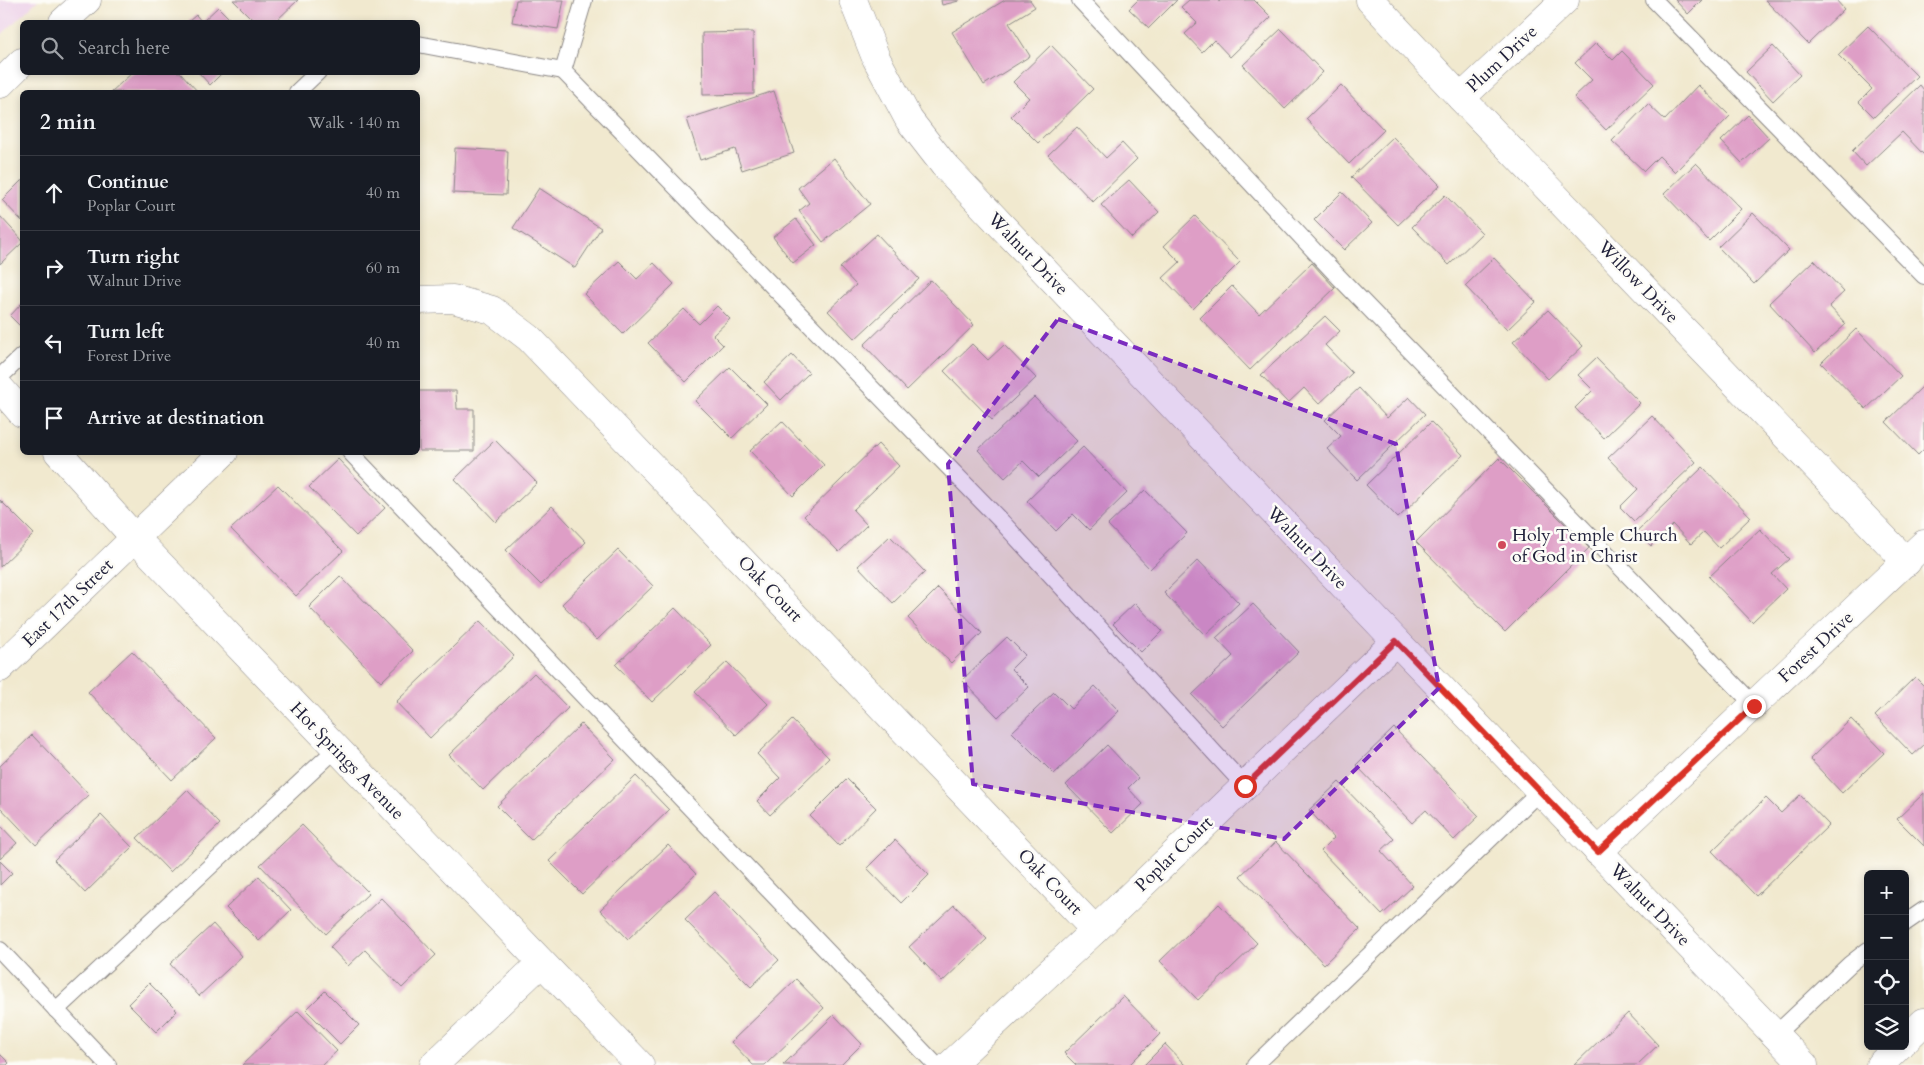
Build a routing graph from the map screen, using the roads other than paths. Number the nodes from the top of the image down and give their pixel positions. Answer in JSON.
{"nodes":[{"id":1,"x":87,"y":0,"type":"edge"},
{"id":2,"x":584,"y":0,"type":"edge"},
{"id":3,"x":853,"y":0,"type":"edge"},
{"id":4,"x":1080,"y":0,"type":"edge"},
{"id":5,"x":1370,"y":0,"type":"edge"},
{"id":6,"x":1565,"y":0,"type":"edge"},
{"id":7,"x":1654,"y":0,"type":"edge"},
{"id":8,"x":66,"y":20,"type":"edge"},
{"id":9,"x":420,"y":44,"type":"edge"},
{"id":10,"x":20,"y":64,"type":"edge"},
{"id":11,"x":563,"y":71,"type":"junction"},
{"id":12,"x":315,"y":75,"type":"edge"},
{"id":13,"x":0,"y":84,"type":"edge"},
{"id":14,"x":299,"y":90,"type":"edge"},
{"id":15,"x":1461,"y":98,"type":"junction"},
{"id":16,"x":1924,"y":276,"type":"edge"},
{"id":17,"x":420,"y":300,"type":"edge"},
{"id":18,"x":20,"y":358,"type":"edge"},
{"id":19,"x":0,"y":377,"type":"edge"},
{"id":20,"x":0,"y":388,"type":"edge"},
{"id":21,"x":20,"y":411,"type":"edge"},
{"id":22,"x":61,"y":455,"type":"edge"},
{"id":23,"x":221,"y":455,"type":"edge"},
{"id":24,"x":353,"y":455,"type":"edge"},
{"id":25,"x":135,"y":538,"type":"junction"},
{"id":26,"x":1916,"y":553,"type":"edge"},
{"id":27,"x":1396,"y":641,"type":"junction"},
{"id":28,"x":0,"y":668,"type":"edge"},
{"id":29,"x":1754,"y":706,"type":"junction"},
{"id":30,"x":336,"y":749,"type":"junction"},
{"id":31,"x":1245,"y":786,"type":"junction"},
{"id":32,"x":1540,"y":791,"type":"junction"},
{"id":33,"x":1598,"y":852,"type":"junction"},
{"id":34,"x":1924,"y":910,"type":"edge"},
{"id":35,"x":1909,"y":920,"type":"edge"},
{"id":36,"x":1095,"y":930,"type":"junction"},
{"id":37,"x":0,"y":950,"type":"edge"},
{"id":38,"x":1864,"y":953,"type":"edge"},
{"id":39,"x":541,"y":964,"type":"junction"},
{"id":40,"x":56,"y":1010,"type":"junction"},
{"id":41,"x":1924,"y":1022,"type":"edge"},
{"id":42,"x":1775,"y":1034,"type":"junction"},
{"id":43,"x":1909,"y":1036,"type":"edge"},
{"id":44,"x":1895,"y":1050,"type":"edge"},
{"id":45,"x":108,"y":1065,"type":"edge"},
{"id":46,"x":434,"y":1065,"type":"edge"},
{"id":47,"x":640,"y":1065,"type":"edge"},
{"id":48,"x":936,"y":1065,"type":"edge"},
{"id":49,"x":950,"y":1065,"type":"edge"},
{"id":50,"x":1255,"y":1065,"type":"edge"},
{"id":51,"x":1804,"y":1065,"type":"edge"},
{"id":52,"x":1880,"y":1065,"type":"edge"}],
"edges":[{"from":1,"to":8,"type":"street"},
{"from":2,"to":11,"type":"lane"},
{"from":3,"to":27,"type":"street","name":"Walnut Drive"},
{"from":4,"to":29,"type":"lane"},
{"from":5,"to":15,"type":"street","name":"Willow Drive"},
{"from":6,"to":15,"type":"street","name":"Plum Drive"},
{"from":7,"to":16,"type":"lane"},
{"from":9,"to":11,"type":"lane"},
{"from":10,"to":13,"type":"street"},
{"from":11,"to":31,"type":"lane"},
{"from":12,"to":14,"type":"lane"},
{"from":15,"to":26,"type":"street","name":"Willow Drive"},
{"from":17,"to":36,"type":"street","name":"Oak Court"},
{"from":18,"to":19,"type":"lane"},
{"from":20,"to":21,"type":"street"},
{"from":22,"to":25,"type":"street","name":"Hot Springs Avenue"},
{"from":23,"to":25,"type":"street"},
{"from":24,"to":48,"type":"lane"},
{"from":25,"to":28,"type":"street","name":"East 17th Street"},
{"from":25,"to":30,"type":"street","name":"Hot Springs Avenue"},
{"from":26,"to":29,"type":"street","name":"Forest Drive"},
{"from":27,"to":31,"type":"street","name":"Poplar Court"},
{"from":27,"to":32,"type":"street","name":"Walnut Drive"},
{"from":29,"to":33,"type":"street","name":"Forest Drive"},
{"from":30,"to":39,"type":"street","name":"Hot Springs Avenue"},
{"from":30,"to":40,"type":"lane"},
{"from":31,"to":36,"type":"street","name":"Poplar Court"},
{"from":32,"to":33,"type":"street","name":"Walnut Drive"},
{"from":32,"to":50,"type":"lane"},
{"from":33,"to":42,"type":"street","name":"Walnut Drive"},
{"from":34,"to":35,"type":"lane"},
{"from":36,"to":49,"type":"street","name":"Poplar Court"},
{"from":37,"to":40,"type":"lane"},
{"from":38,"to":42,"type":"lane"},
{"from":39,"to":46,"type":"street"},
{"from":39,"to":47,"type":"street","name":"Hot Springs Avenue"},
{"from":40,"to":45,"type":"lane"},
{"from":41,"to":43,"type":"street"},
{"from":42,"to":51,"type":"street","name":"Walnut Drive"},
{"from":44,"to":52,"type":"street"}]}
